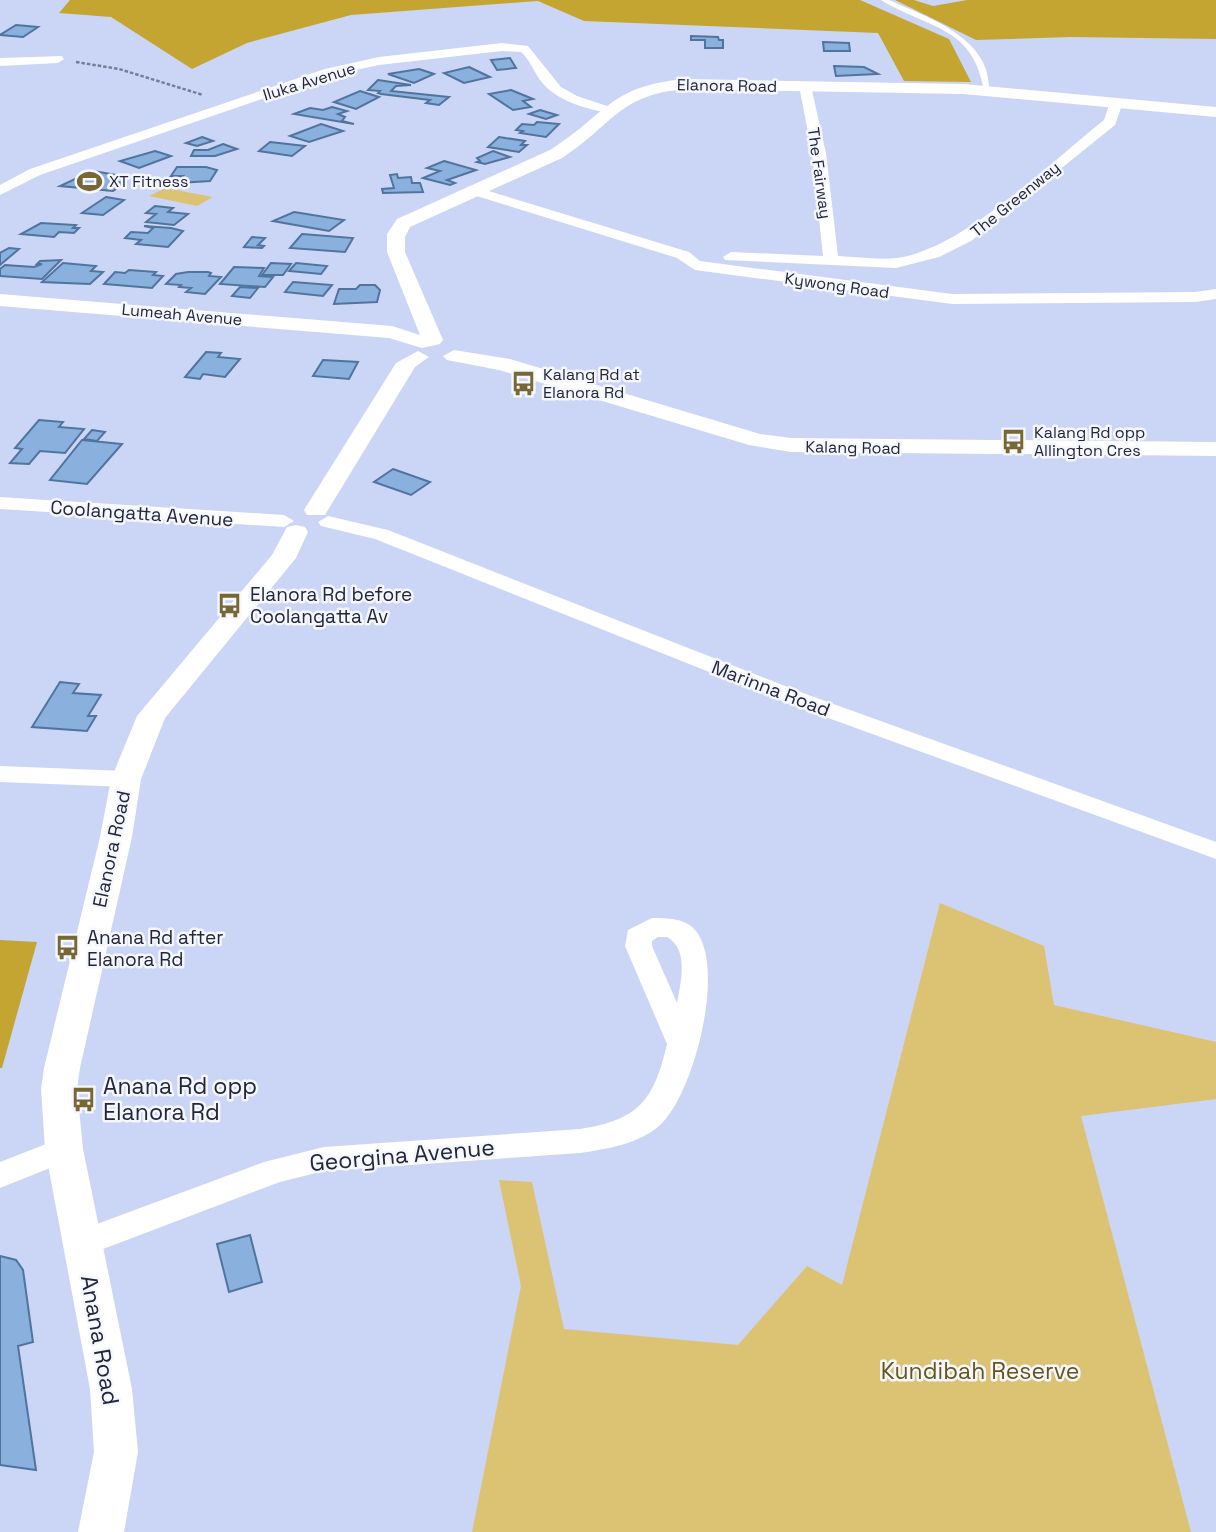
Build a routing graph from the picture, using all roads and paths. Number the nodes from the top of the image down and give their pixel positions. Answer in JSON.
{"nodes":[{"id":1,"x":884,"y":0,"type":"edge"},
{"id":2,"x":58,"y":59,"type":"dead end"},
{"id":3,"x":0,"y":62,"type":"edge"},
{"id":4,"x":79,"y":62,"type":"dead end"},
{"id":5,"x":806,"y":86,"type":"junction"},
{"id":6,"x":987,"y":91,"type":"junction"},
{"id":7,"x":211,"y":99,"type":"dead end"},
{"id":8,"x":1115,"y":105,"type":"junction"},
{"id":9,"x":609,"y":109,"type":"junction"},
{"id":10,"x":1216,"y":112,"type":"edge"},
{"id":11,"x":472,"y":190,"type":"junction"},
{"id":12,"x":0,"y":191,"type":"edge"},
{"id":13,"x":683,"y":255,"type":"junction"},
{"id":14,"x":831,"y":260,"type":"junction"},
{"id":15,"x":1216,"y":294,"type":"edge"},
{"id":16,"x":0,"y":300,"type":"edge"},
{"id":17,"x":423,"y":314,"type":"junction"},
{"id":18,"x":363,"y":329,"type":"junction"},
{"id":19,"x":437,"y":350,"type":"junction"},
{"id":20,"x":1216,"y":449,"type":"edge"},
{"id":21,"x":0,"y":503,"type":"edge"},
{"id":22,"x":306,"y":521,"type":"junction"},
{"id":23,"x":0,"y":774,"type":"edge"},
{"id":24,"x":126,"y":779,"type":"junction"},
{"id":25,"x":1216,"y":851,"type":"edge"},
{"id":26,"x":682,"y":1044,"type":"dead end"},
{"id":27,"x":64,"y":1149,"type":"junction"},
{"id":28,"x":0,"y":1175,"type":"edge"},
{"id":29,"x":82,"y":1244,"type":"junction"},
{"id":30,"x":102,"y":1532,"type":"edge"}],
"edges":[{"from":1,"to":6,"type":"lane"},
{"from":2,"to":3,"type":"street"},
{"from":4,"to":7,"type":"path"},
{"from":5,"to":6,"type":"street","name":"Elanora Road"},
{"from":5,"to":9,"type":"street","name":"Elanora Road"},
{"from":5,"to":14,"type":"street","name":"The Fairway"},
{"from":6,"to":8,"type":"street","name":"Elanora Road"},
{"from":8,"to":10,"type":"street","name":"Elanora Road"},
{"from":8,"to":14,"type":"street","name":"The Greenway"},
{"from":9,"to":11,"type":"street","name":"Elanora Road"},
{"from":9,"to":12,"type":"street","name":"Iluka Avenue"},
{"from":11,"to":13,"type":"street","name":"Kywong Road"},
{"from":11,"to":17,"type":"street","name":"Elanora Road"},
{"from":13,"to":14,"type":"street","name":"The Greenway"},
{"from":13,"to":15,"type":"street","name":"Kywong Road"},
{"from":16,"to":18,"type":"street","name":"Lumeah Avenue"},
{"from":17,"to":18,"type":"street"},
{"from":17,"to":19,"type":"street","name":"Elanora Road"},
{"from":18,"to":19,"type":"street","name":"Kalang Road"},
{"from":19,"to":20,"type":"street","name":"Kalang Road"},
{"from":19,"to":22,"type":"street","name":"Elanora Road"},
{"from":21,"to":22,"type":"street","name":"Coolangatta Avenue"},
{"from":22,"to":24,"type":"street","name":"Elanora Road"},
{"from":22,"to":25,"type":"street","name":"Marinna Road"},
{"from":23,"to":24,"type":"street"},
{"from":24,"to":27,"type":"street","name":"Elanora Road"},
{"from":26,"to":29,"type":"street","name":"Georgina Avenue"},
{"from":27,"to":28,"type":"street"},
{"from":27,"to":29,"type":"street","name":"Anana Road"},
{"from":29,"to":30,"type":"street","name":"Anana Road"}]}
